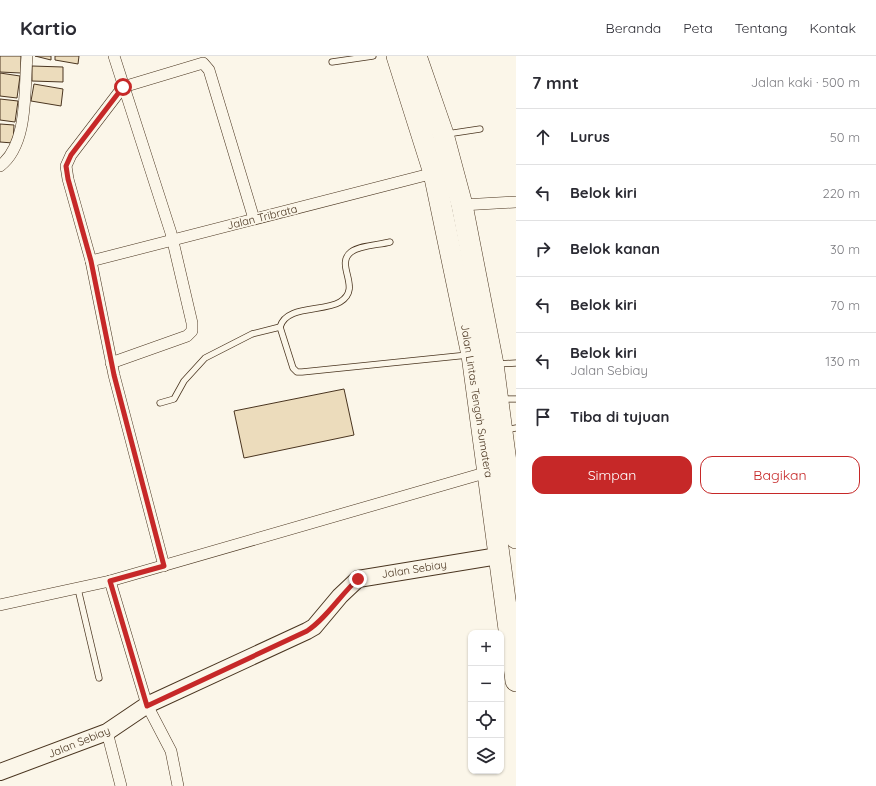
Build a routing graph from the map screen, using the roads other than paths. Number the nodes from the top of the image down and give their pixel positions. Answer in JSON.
{"nodes":[{"id":1,"x":27,"y":56,"type":"edge"},
{"id":2,"x":114,"y":56,"type":"edge"},
{"id":3,"x":372,"y":56,"type":"edge"},
{"id":4,"x":397,"y":56,"type":"edge"},
{"id":5,"x":416,"y":56,"type":"edge"},
{"id":6,"x":332,"y":62,"type":"dead end"},
{"id":7,"x":121,"y":81,"type":"junction"},
{"id":8,"x":480,"y":129,"type":"dead end"},
{"id":9,"x":443,"y":134,"type":"junction"},
{"id":10,"x":0,"y":166,"type":"edge"},
{"id":11,"x":434,"y":173,"type":"junction"},
{"id":12,"x":516,"y":202,"type":"edge"},
{"id":13,"x":462,"y":205,"type":"junction"},
{"id":14,"x":254,"y":220,"type":"junction"},
{"id":15,"x":172,"y":241,"type":"junction"},
{"id":16,"x":390,"y":242,"type":"dead end"},
{"id":17,"x":91,"y":261,"type":"junction"},
{"id":18,"x":280,"y":327,"type":"junction"},
{"id":19,"x":472,"y":355,"type":"junction"},
{"id":20,"x":111,"y":363,"type":"junction"},
{"id":21,"x":516,"y":363,"type":"edge"},
{"id":22,"x":493,"y":364,"type":"junction"},
{"id":23,"x":507,"y":399,"type":"edge"},
{"id":24,"x":160,"y":403,"type":"dead end"},
{"id":25,"x":509,"y":429,"type":"edge"},
{"id":26,"x":488,"y":472,"type":"junction"},
{"id":27,"x":513,"y":489,"type":"edge"},
{"id":28,"x":516,"y":538,"type":"edge"},
{"id":29,"x":498,"y":556,"type":"junction"},
{"id":30,"x":164,"y":566,"type":"junction"},
{"id":31,"x":110,"y":581,"type":"junction"},
{"id":32,"x":78,"y":589,"type":"junction"},
{"id":33,"x":0,"y":605,"type":"edge"},
{"id":34,"x":99,"y":678,"type":"dead end"},
{"id":35,"x":516,"y":681,"type":"edge"},
{"id":36,"x":147,"y":706,"type":"junction"},
{"id":37,"x":107,"y":732,"type":"junction"},
{"id":38,"x":0,"y":772,"type":"edge"},
{"id":39,"x":121,"y":786,"type":"edge"},
{"id":40,"x":178,"y":786,"type":"edge"}],
"edges":[{"from":1,"to":10,"type":"street"},
{"from":2,"to":7,"type":"street"},
{"from":3,"to":6,"type":"lane"},
{"from":4,"to":11,"type":"highway","name":"Jalan Lintas Tengah Sumatera"},
{"from":5,"to":9,"type":"highway","name":"Jalan Lintas Tengah Sumatera"},
{"from":7,"to":14,"type":"street"},
{"from":7,"to":15,"type":"street"},
{"from":7,"to":17,"type":"street"},
{"from":8,"to":9,"type":"lane"},
{"from":9,"to":13,"type":"highway","name":"Jalan Lintas Tengah Sumatera"},
{"from":11,"to":14,"type":"street","name":"Jalan Tribrata"},
{"from":11,"to":19,"type":"highway","name":"Jalan Lintas Tengah Sumatera"},
{"from":12,"to":13,"type":"street"},
{"from":13,"to":22,"type":"highway","name":"Jalan Lintas Tengah Sumatera"},
{"from":14,"to":15,"type":"street","name":"Jalan Tribrata"},
{"from":15,"to":17,"type":"street","name":"Jalan Tribrata"},
{"from":15,"to":20,"type":"street"},
{"from":16,"to":18,"type":"lane"},
{"from":17,"to":20,"type":"street"},
{"from":18,"to":19,"type":"lane"},
{"from":18,"to":24,"type":"lane"},
{"from":19,"to":26,"type":"highway","name":"Jalan Lintas Tengah Sumatera"},
{"from":20,"to":30,"type":"street"},
{"from":21,"to":22,"type":"lane"},
{"from":22,"to":23,"type":"highway","name":"Jalan Lintas Tengah Sumatera"},
{"from":23,"to":25,"type":"highway","name":"Jalan Lintas Tengah Sumatera"},
{"from":25,"to":27,"type":"highway","name":"Jalan Lintas Tengah Sumatera"},
{"from":26,"to":29,"type":"highway","name":"Jalan Lintas Tengah Sumatera"},
{"from":26,"to":30,"type":"street"},
{"from":27,"to":28,"type":"highway","name":"Jalan Lintas Tengah Sumatera"},
{"from":29,"to":35,"type":"highway","name":"Jalan Lintas Tengah Sumatera"},
{"from":29,"to":36,"type":"street","name":"Jalan Sebiay"},
{"from":30,"to":31,"type":"street"},
{"from":31,"to":32,"type":"street"},
{"from":31,"to":36,"type":"street"},
{"from":32,"to":33,"type":"street"},
{"from":32,"to":34,"type":"lane"},
{"from":36,"to":37,"type":"street","name":"Jalan Sebiay"},
{"from":36,"to":40,"type":"street"},
{"from":37,"to":38,"type":"street","name":"Jalan Sebiay"},
{"from":37,"to":39,"type":"street"}]}
